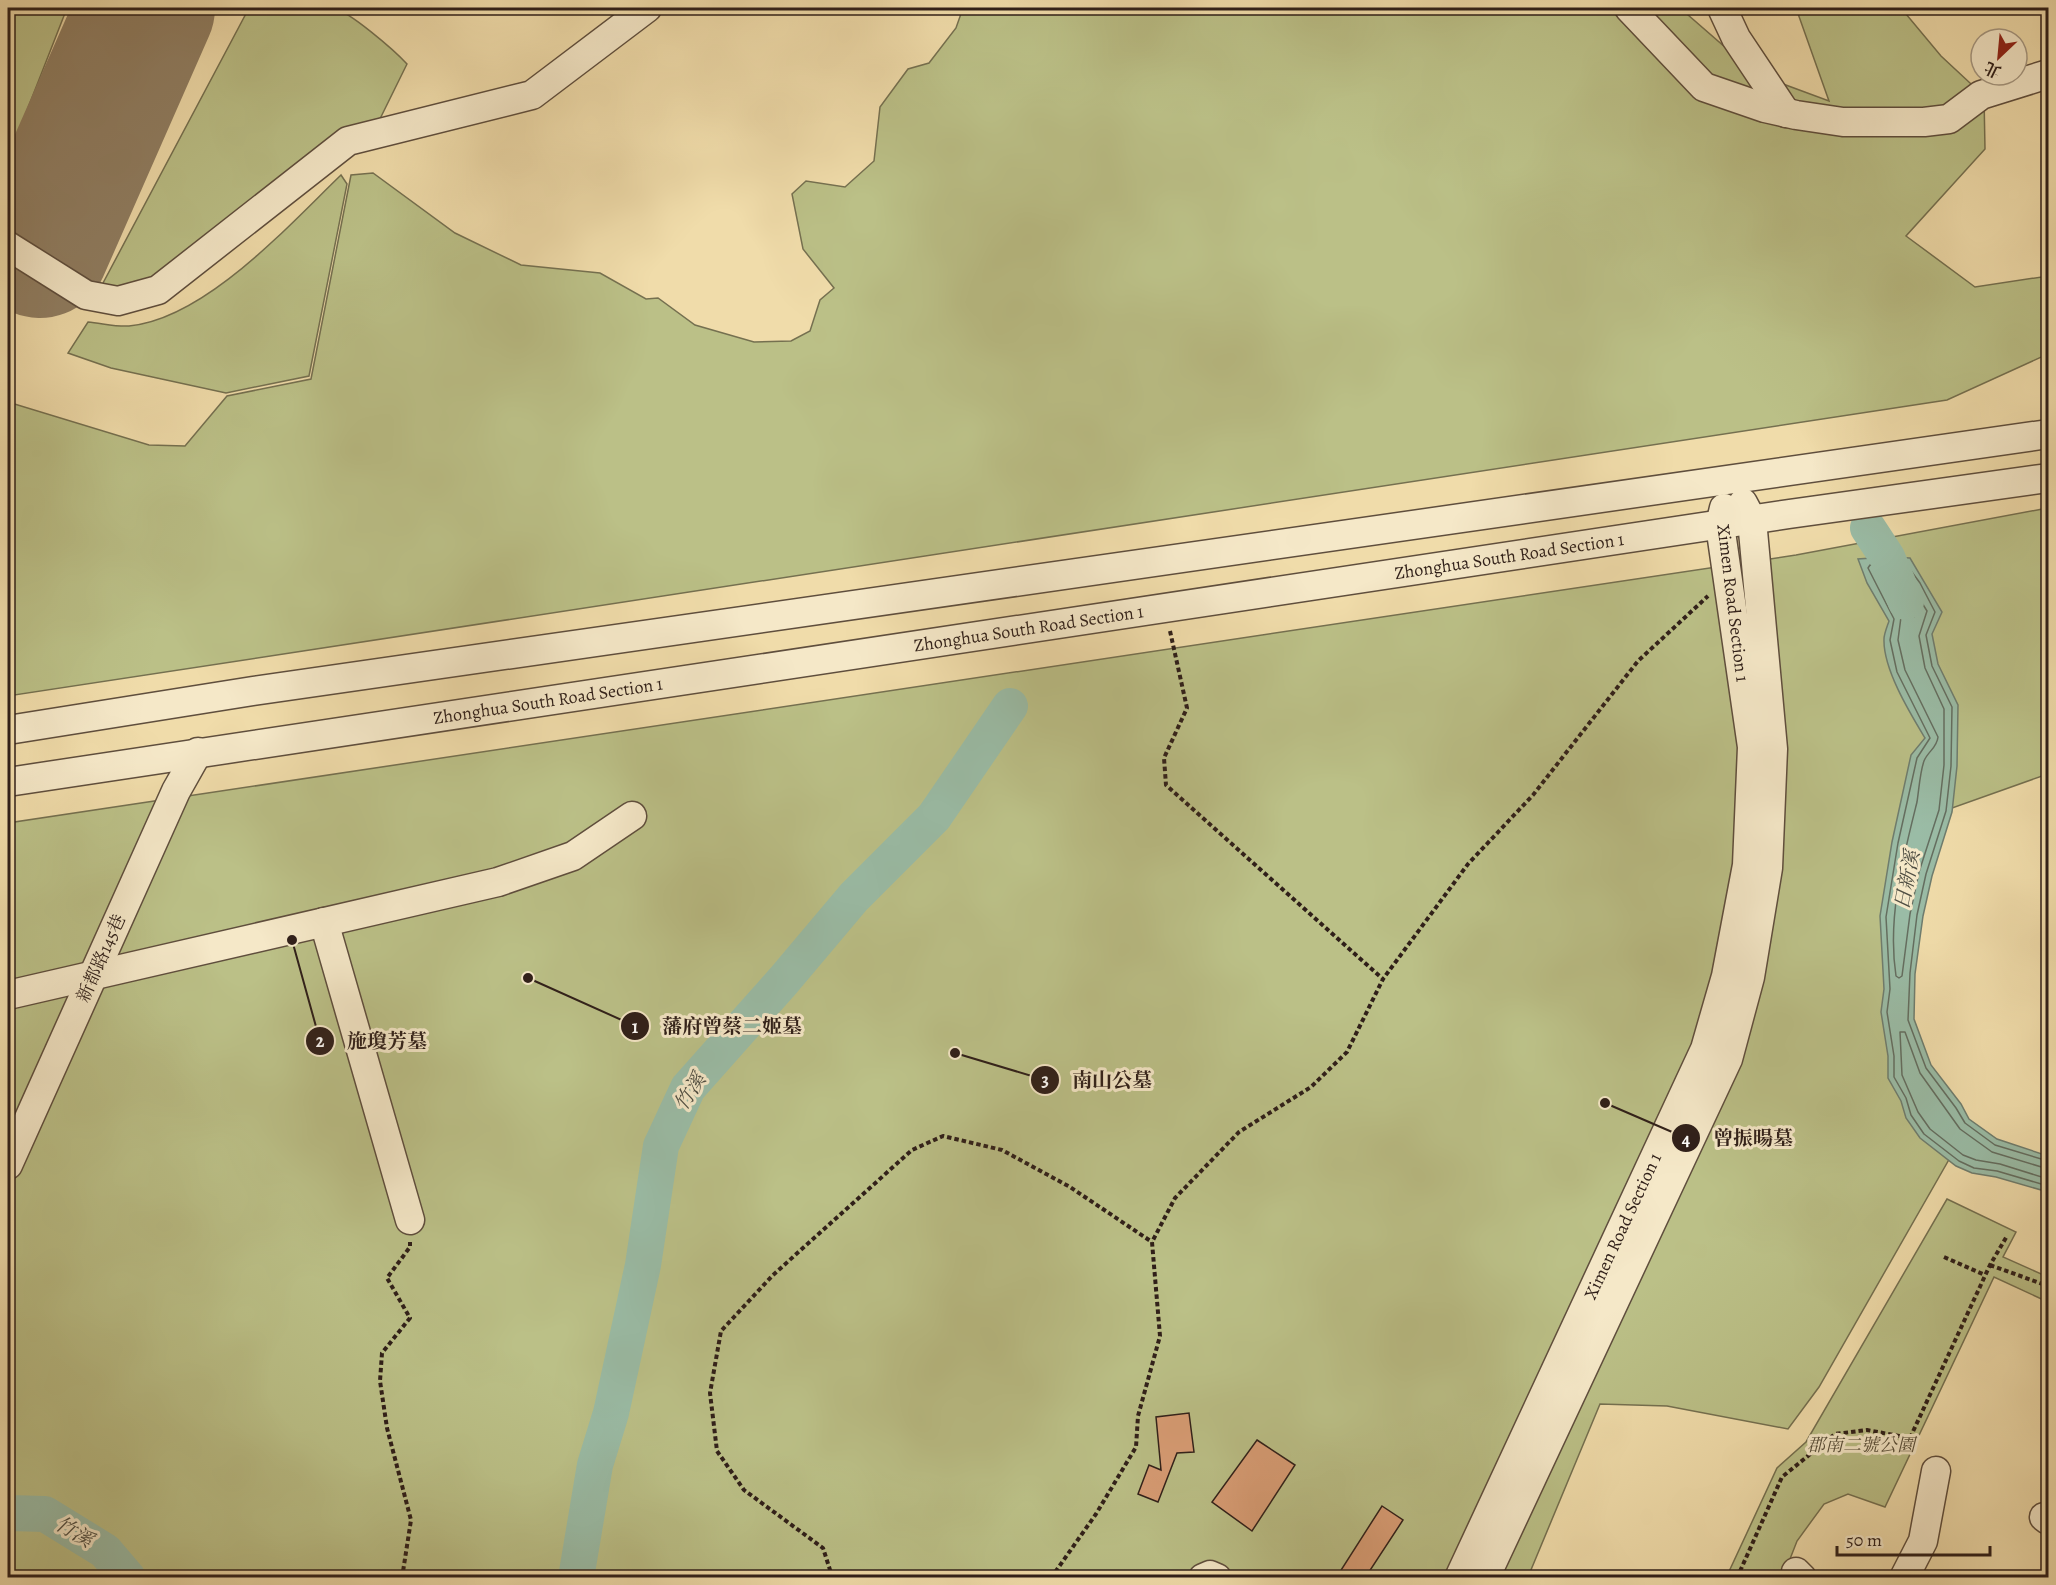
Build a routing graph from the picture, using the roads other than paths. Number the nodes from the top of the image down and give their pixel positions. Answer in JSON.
{"nodes":[{"id":1,"x":647,"y":8,"type":"edge"},
{"id":2,"x":1629,"y":8,"type":"edge"},
{"id":3,"x":1722,"y":8,"type":"edge"},
{"id":4,"x":2049,"y":74,"type":"edge"},
{"id":5,"x":1786,"y":113,"type":"junction"},
{"id":6,"x":8,"y":246,"type":"edge"},
{"id":7,"x":2049,"y":434,"type":"edge"},
{"id":8,"x":2049,"y":478,"type":"edge"},
{"id":9,"x":1731,"y":480,"type":"junction"},
{"id":10,"x":1752,"y":520,"type":"junction"},
{"id":11,"x":1720,"y":525,"type":"junction"},
{"id":12,"x":8,"y":730,"type":"edge"},
{"id":13,"x":198,"y":752,"type":"junction"},
{"id":14,"x":8,"y":782,"type":"edge"},
{"id":15,"x":632,"y":816,"type":"dead end"},
{"id":16,"x":324,"y":922,"type":"junction"},
{"id":17,"x":93,"y":976,"type":"junction"},
{"id":18,"x":8,"y":995,"type":"edge"},
{"id":19,"x":8,"y":1165,"type":"edge"},
{"id":20,"x":410,"y":1220,"type":"road end"},
{"id":21,"x":1936,"y":1471,"type":"dead end"},
{"id":22,"x":1203,"y":1578,"type":"edge"},
{"id":23,"x":1217,"y":1578,"type":"edge"},
{"id":24,"x":1459,"y":1578,"type":"edge"},
{"id":25,"x":1485,"y":1578,"type":"edge"},
{"id":26,"x":1904,"y":1578,"type":"edge"}],
"edges":[{"from":1,"to":6,"type":"street"},
{"from":2,"to":5,"type":"street"},
{"from":3,"to":5,"type":"street"},
{"from":4,"to":5,"type":"street"},
{"from":7,"to":9,"type":"street"},
{"from":8,"to":10,"type":"street","name":"Zhonghua South Road Section 1"},
{"from":9,"to":10,"type":"street","name":"Ximen Road Section 1"},
{"from":9,"to":11,"type":"street","name":"Ximen Road Section 1"},
{"from":9,"to":12,"type":"street"},
{"from":10,"to":11,"type":"street","name":"Zhonghua South Road Section 1"},
{"from":10,"to":25,"type":"street","name":"Ximen Road Section 1"},
{"from":11,"to":13,"type":"street","name":"Zhonghua South Road Section 1"},
{"from":11,"to":24,"type":"street","name":"Ximen Road Section 1"},
{"from":13,"to":14,"type":"street","name":"Zhonghua South Road Section 1"},
{"from":13,"to":17,"type":"street","name":"新都路145巷"},
{"from":15,"to":16,"type":"street"},
{"from":16,"to":17,"type":"street"},
{"from":16,"to":20,"type":"street"},
{"from":17,"to":18,"type":"street"},
{"from":17,"to":19,"type":"street","name":"新都路145巷"},
{"from":21,"to":26,"type":"street"},
{"from":22,"to":23,"type":"street"}]}
